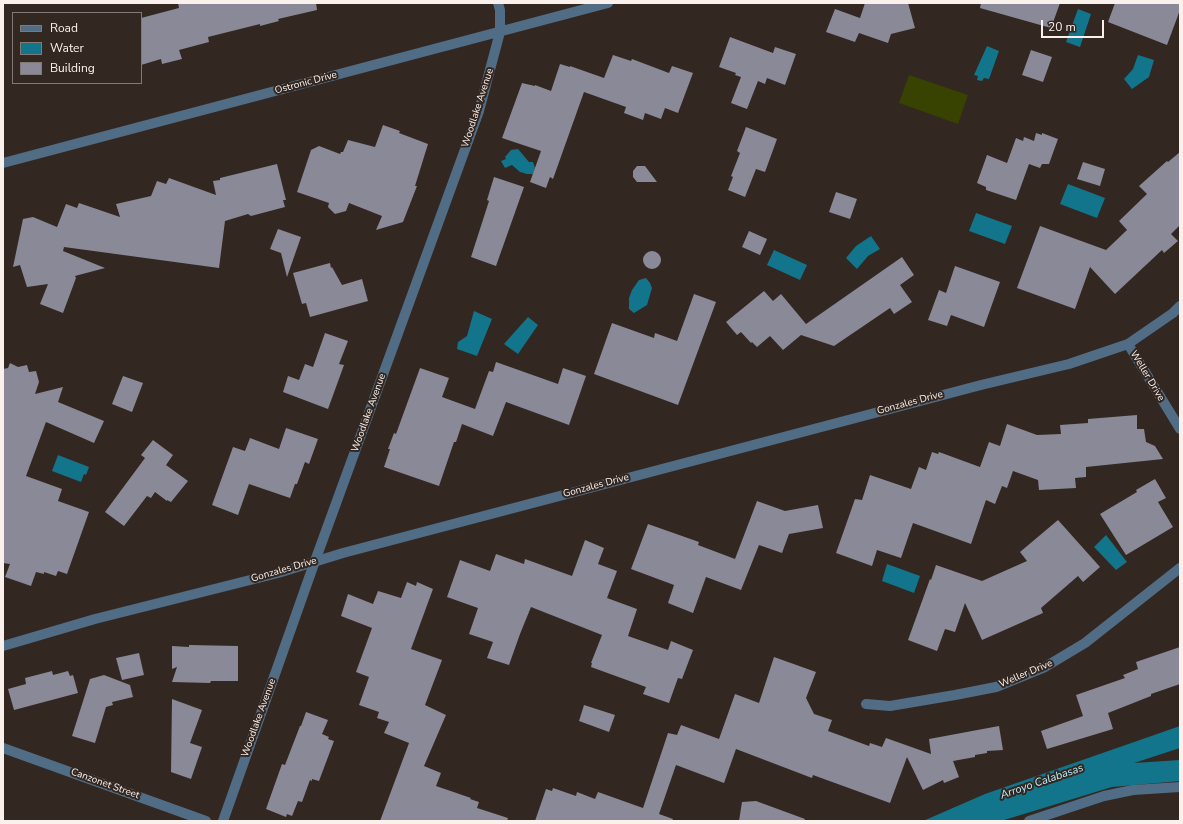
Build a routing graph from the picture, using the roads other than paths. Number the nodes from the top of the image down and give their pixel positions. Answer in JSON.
{"nodes":[{"id":1,"x":498,"y":3,"type":"edge"},
{"id":2,"x":608,"y":3,"type":"edge"},
{"id":3,"x":500,"y":32,"type":"junction"},
{"id":4,"x":3,"y":163,"type":"edge"},
{"id":5,"x":1180,"y":306,"type":"edge"},
{"id":6,"x":1128,"y":344,"type":"junction"},
{"id":7,"x":1180,"y":429,"type":"edge"},
{"id":8,"x":315,"y":561,"type":"junction"},
{"id":9,"x":1180,"y":568,"type":"edge"},
{"id":10,"x":3,"y":646,"type":"edge"},
{"id":11,"x":866,"y":704,"type":"dead end"},
{"id":12,"x":3,"y":748,"type":"edge"},
{"id":13,"x":1180,"y":787,"type":"edge"},
{"id":14,"x":206,"y":821,"type":"edge"},
{"id":15,"x":223,"y":821,"type":"edge"},
{"id":16,"x":1029,"y":821,"type":"edge"}],
"edges":[{"from":1,"to":3,"type":"street","name":"Woodlake Avenue"},
{"from":2,"to":3,"type":"street","name":"Ostronic Drive"},
{"from":3,"to":4,"type":"street","name":"Ostronic Drive"},
{"from":3,"to":8,"type":"street","name":"Woodlake Avenue"},
{"from":5,"to":6,"type":"street","name":"Gonzales Drive"},
{"from":6,"to":7,"type":"street","name":"Weller Drive"},
{"from":6,"to":8,"type":"street","name":"Gonzales Drive"},
{"from":8,"to":10,"type":"street","name":"Gonzales Drive"},
{"from":8,"to":15,"type":"street","name":"Woodlake Avenue"},
{"from":9,"to":11,"type":"street","name":"Weller Drive"},
{"from":12,"to":14,"type":"street","name":"Canzonet Street"},
{"from":13,"to":16,"type":"street"}]}
